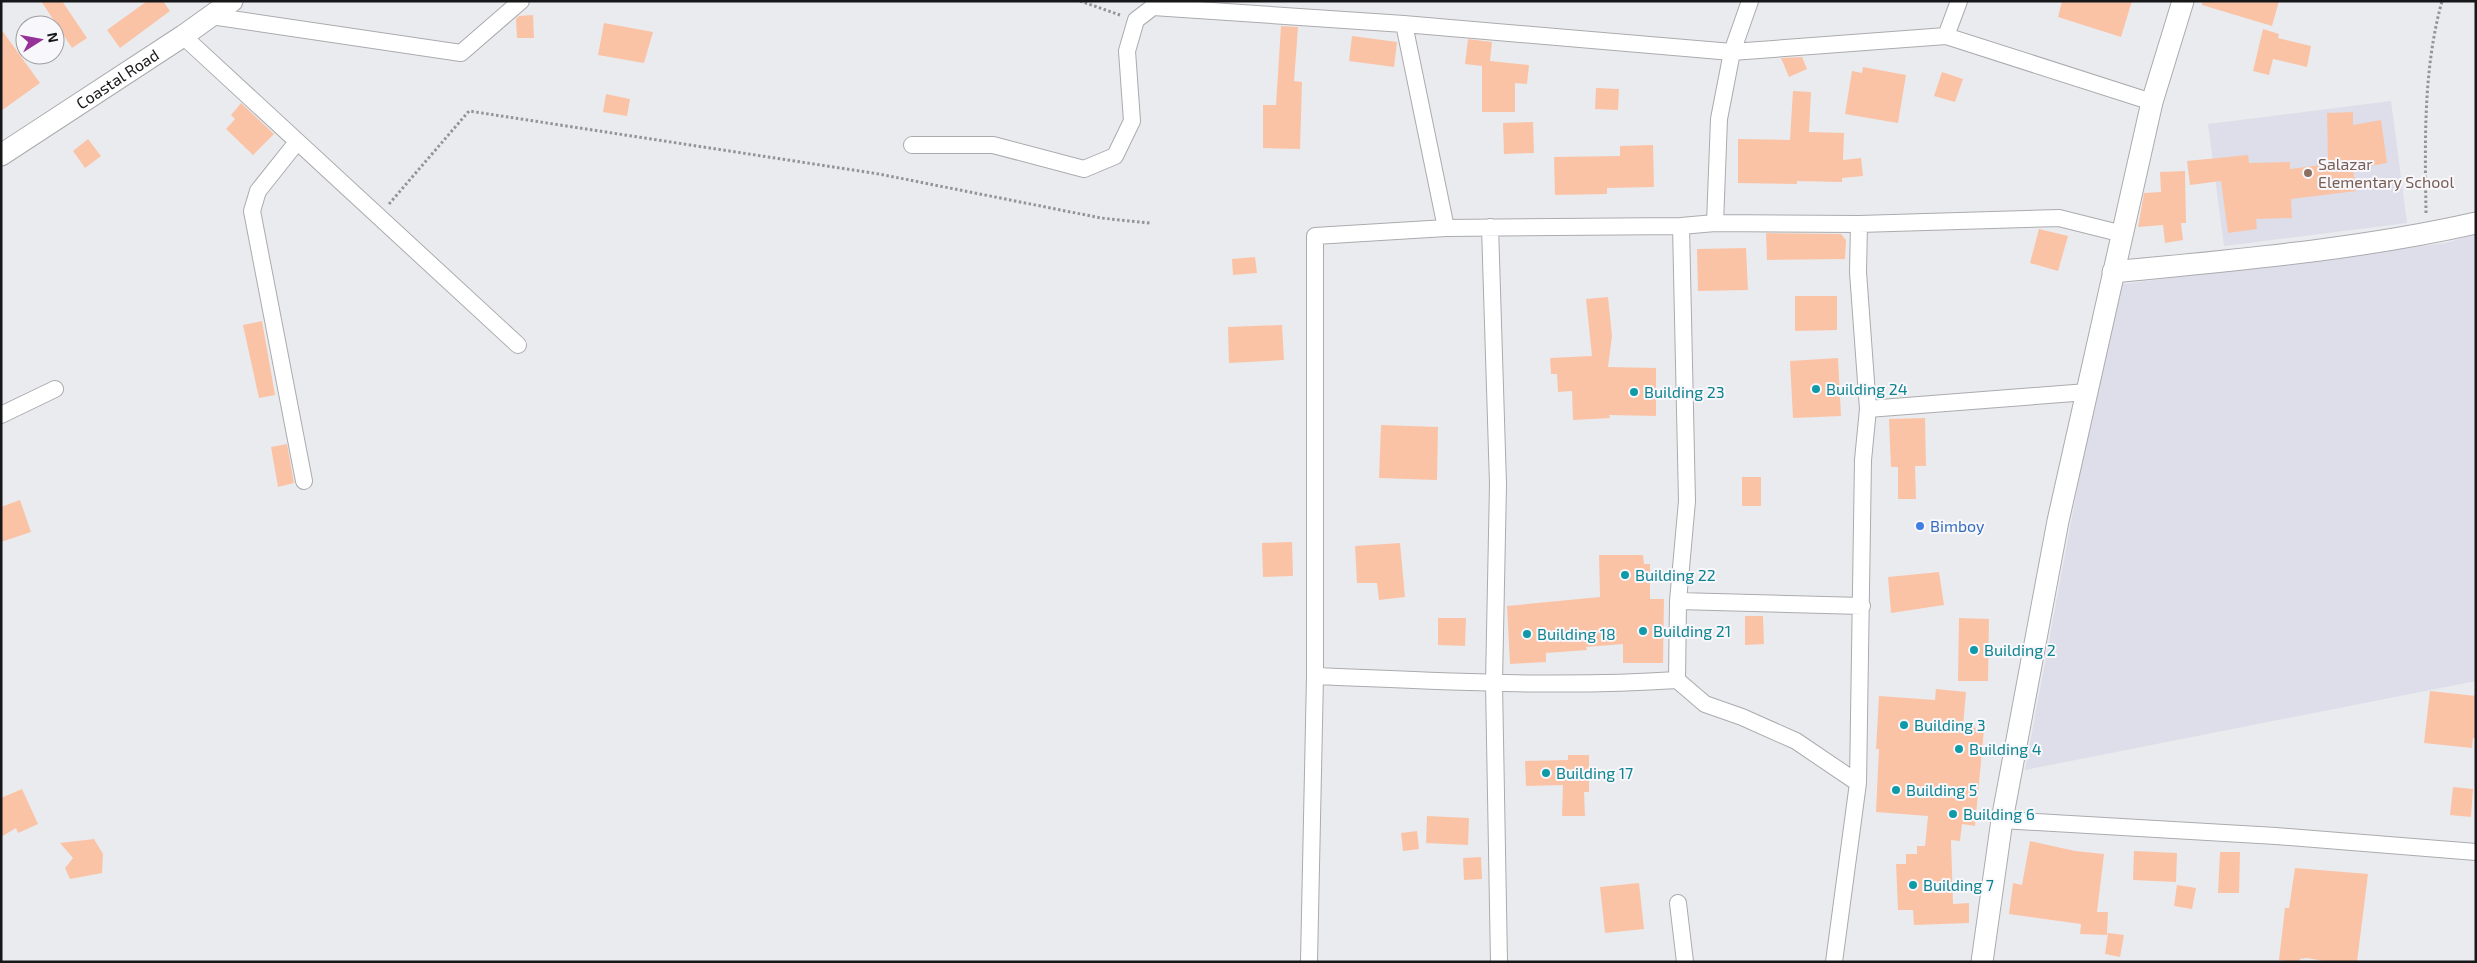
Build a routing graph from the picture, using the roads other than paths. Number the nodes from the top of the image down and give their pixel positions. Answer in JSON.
{"nodes":[{"id":1,"x":232,"y":1,"type":"edge"},
{"id":2,"x":521,"y":1,"type":"edge"},
{"id":3,"x":1750,"y":1,"type":"edge"},
{"id":4,"x":1959,"y":1,"type":"edge"},
{"id":5,"x":2184,"y":1,"type":"edge"},
{"id":6,"x":211,"y":16,"type":"junction"},
{"id":7,"x":1404,"y":24,"type":"junction"},
{"id":8,"x":182,"y":36,"type":"junction"},
{"id":9,"x":1946,"y":36,"type":"junction"},
{"id":10,"x":1732,"y":52,"type":"junction"},
{"id":11,"x":2152,"y":102,"type":"junction"},
{"id":12,"x":296,"y":142,"type":"junction"},
{"id":13,"x":912,"y":146,"type":"dead end"},
{"id":14,"x":1,"y":154,"type":"edge"},
{"id":15,"x":1715,"y":223,"type":"junction"},
{"id":16,"x":2476,"y":223,"type":"edge"},
{"id":17,"x":1859,"y":224,"type":"junction"},
{"id":18,"x":1681,"y":226,"type":"junction"},
{"id":19,"x":1490,"y":227,"type":"junction"},
{"id":20,"x":1446,"y":228,"type":"junction"},
{"id":21,"x":2123,"y":234,"type":"junction"},
{"id":22,"x":2113,"y":272,"type":"junction"},
{"id":23,"x":518,"y":345,"type":"dead end"},
{"id":24,"x":55,"y":389,"type":"dead end"},
{"id":25,"x":2088,"y":392,"type":"junction"},
{"id":26,"x":1868,"y":410,"type":"junction"},
{"id":27,"x":1,"y":415,"type":"edge"},
{"id":28,"x":304,"y":481,"type":"dead end"},
{"id":29,"x":1678,"y":601,"type":"junction"},
{"id":30,"x":1862,"y":606,"type":"junction"},
{"id":31,"x":1316,"y":676,"type":"junction"},
{"id":32,"x":1677,"y":680,"type":"junction"},
{"id":33,"x":1494,"y":683,"type":"junction"},
{"id":34,"x":1858,"y":782,"type":"junction"},
{"id":35,"x":2002,"y":820,"type":"junction"},
{"id":36,"x":2476,"y":852,"type":"edge"},
{"id":37,"x":1678,"y":904,"type":"dead end"},
{"id":38,"x":1309,"y":962,"type":"edge"},
{"id":39,"x":1499,"y":962,"type":"edge"},
{"id":40,"x":1684,"y":962,"type":"edge"},
{"id":41,"x":1834,"y":962,"type":"edge"},
{"id":42,"x":1982,"y":962,"type":"edge"}],
"edges":[{"from":1,"to":6,"type":"street","name":"Coastal Road"},
{"from":2,"to":6,"type":"street"},
{"from":3,"to":10,"type":"street"},
{"from":4,"to":9,"type":"street"},
{"from":5,"to":11,"type":"street"},
{"from":6,"to":8,"type":"street","name":"Coastal Road"},
{"from":7,"to":10,"type":"street"},
{"from":7,"to":13,"type":"street"},
{"from":7,"to":20,"type":"street"},
{"from":8,"to":12,"type":"street"},
{"from":8,"to":14,"type":"street","name":"Coastal Road"},
{"from":9,"to":10,"type":"street"},
{"from":9,"to":11,"type":"street"},
{"from":10,"to":15,"type":"street"},
{"from":11,"to":21,"type":"street"},
{"from":12,"to":23,"type":"street"},
{"from":12,"to":28,"type":"street"},
{"from":15,"to":17,"type":"street"},
{"from":15,"to":18,"type":"street"},
{"from":16,"to":22,"type":"street"},
{"from":17,"to":21,"type":"street"},
{"from":17,"to":26,"type":"street"},
{"from":18,"to":19,"type":"street"},
{"from":18,"to":29,"type":"street"},
{"from":19,"to":20,"type":"street"},
{"from":19,"to":33,"type":"street"},
{"from":20,"to":31,"type":"street"},
{"from":21,"to":22,"type":"street"},
{"from":22,"to":25,"type":"street"},
{"from":24,"to":27,"type":"street"},
{"from":25,"to":26,"type":"street"},
{"from":25,"to":35,"type":"street"},
{"from":26,"to":30,"type":"street"},
{"from":29,"to":30,"type":"street"},
{"from":29,"to":32,"type":"street"},
{"from":30,"to":34,"type":"street"},
{"from":31,"to":33,"type":"street"},
{"from":31,"to":38,"type":"street"},
{"from":32,"to":33,"type":"street"},
{"from":32,"to":34,"type":"street"},
{"from":33,"to":39,"type":"street"},
{"from":34,"to":41,"type":"street"},
{"from":35,"to":36,"type":"street"},
{"from":35,"to":42,"type":"street"},
{"from":37,"to":40,"type":"street"}]}
